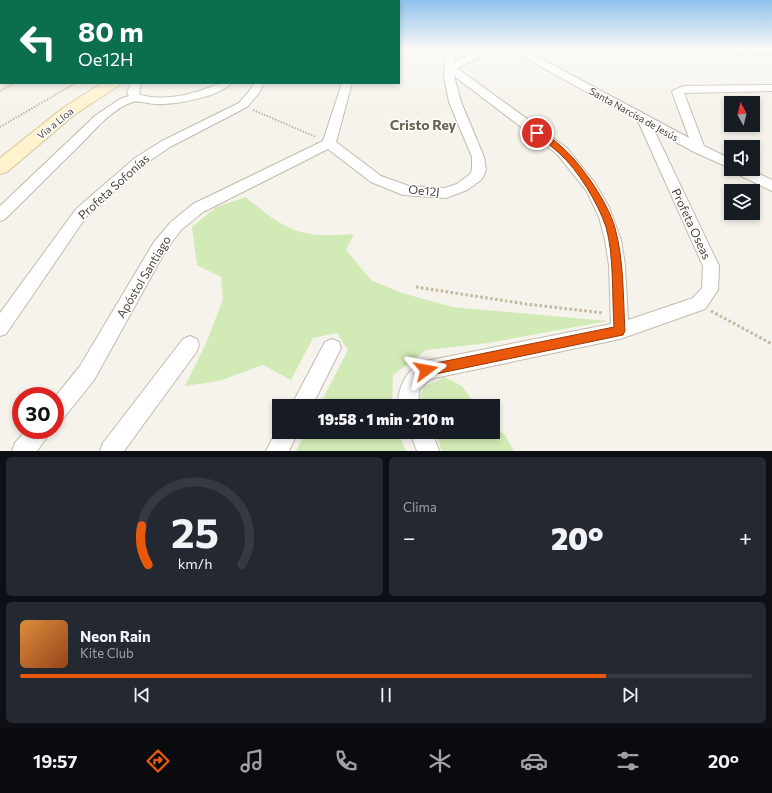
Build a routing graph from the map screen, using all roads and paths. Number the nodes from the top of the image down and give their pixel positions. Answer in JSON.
{"nodes":[{"id":1,"x":450,"y":70,"type":"edge"},
{"id":2,"x":453,"y":70,"type":"edge"},
{"id":3,"x":554,"y":70,"type":"edge"},
{"id":4,"x":13,"y":84,"type":"edge"},
{"id":5,"x":74,"y":84,"type":"edge"},
{"id":6,"x":111,"y":84,"type":"edge"},
{"id":7,"x":136,"y":84,"type":"edge"},
{"id":8,"x":224,"y":84,"type":"edge"},
{"id":9,"x":258,"y":84,"type":"edge"},
{"id":10,"x":347,"y":84,"type":"edge"},
{"id":11,"x":772,"y":88,"type":"edge"},
{"id":12,"x":0,"y":90,"type":"edge"},
{"id":13,"x":136,"y":97,"type":"junction"},
{"id":14,"x":243,"y":105,"type":"junction"},
{"id":15,"x":643,"y":119,"type":"junction"},
{"id":16,"x":0,"y":127,"type":"edge"},
{"id":17,"x":329,"y":143,"type":"junction"},
{"id":18,"x":699,"y":149,"type":"junction"},
{"id":19,"x":724,"y":162,"type":"edge"},
{"id":20,"x":0,"y":168,"type":"edge"},
{"id":21,"x":752,"y":176,"type":"edge"},
{"id":22,"x":772,"y":186,"type":"edge"},
{"id":23,"x":0,"y":215,"type":"edge"},
{"id":24,"x":416,"y":287,"type":"dead end"},
{"id":25,"x":699,"y":304,"type":"junction"},
{"id":26,"x":619,"y":323,"type":"junction"},
{"id":27,"x":0,"y":328,"type":"edge"},
{"id":28,"x":772,"y":344,"type":"edge"},
{"id":29,"x":190,"y":345,"type":"dead end"},
{"id":30,"x":332,"y":348,"type":"dead end"},
{"id":31,"x":305,"y":399,"type":"edge"},
{"id":32,"x":407,"y":399,"type":"edge"},
{"id":33,"x":64,"y":401,"type":"edge"},
{"id":34,"x":33,"y":439,"type":"edge"},
{"id":35,"x":283,"y":439,"type":"edge"},
{"id":36,"x":424,"y":439,"type":"edge"},
{"id":37,"x":23,"y":451,"type":"edge"},
{"id":38,"x":111,"y":451,"type":"edge"},
{"id":39,"x":277,"y":451,"type":"edge"},
{"id":40,"x":428,"y":451,"type":"edge"}],
"edges":[{"from":1,"to":17,"type":"street","name":"Oe12J"},
{"from":2,"to":26,"type":"street"},
{"from":3,"to":15,"type":"street","name":"Santa Narcisa de Jesús"},
{"from":4,"to":12,"type":"path"},
{"from":5,"to":16,"type":"path"},
{"from":6,"to":20,"type":"street","name":"Via a Lloa"},
{"from":7,"to":13,"type":"street"},
{"from":8,"to":13,"type":"street"},
{"from":9,"to":14,"type":"street","name":"Profeta Sofonías"},
{"from":10,"to":17,"type":"street"},
{"from":11,"to":18,"type":"street"},
{"from":13,"to":23,"type":"street"},
{"from":14,"to":17,"type":"path"},
{"from":14,"to":27,"type":"street","name":"Profeta Sofonías"},
{"from":15,"to":18,"type":"street","name":"Santa Narcisa de Jesús"},
{"from":15,"to":25,"type":"street","name":"Profeta Oseas"},
{"from":17,"to":33,"type":"street","name":"Apóstol Santiago"},
{"from":18,"to":19,"type":"street","name":"Santa Narcisa de Jesús"},
{"from":21,"to":22,"type":"street"},
{"from":24,"to":26,"type":"path"},
{"from":25,"to":26,"type":"street"},
{"from":25,"to":28,"type":"path"},
{"from":26,"to":32,"type":"street"},
{"from":29,"to":38,"type":"street"},
{"from":30,"to":31,"type":"street"},
{"from":34,"to":37,"type":"street"},
{"from":35,"to":39,"type":"street"},
{"from":36,"to":40,"type":"street"}]}
